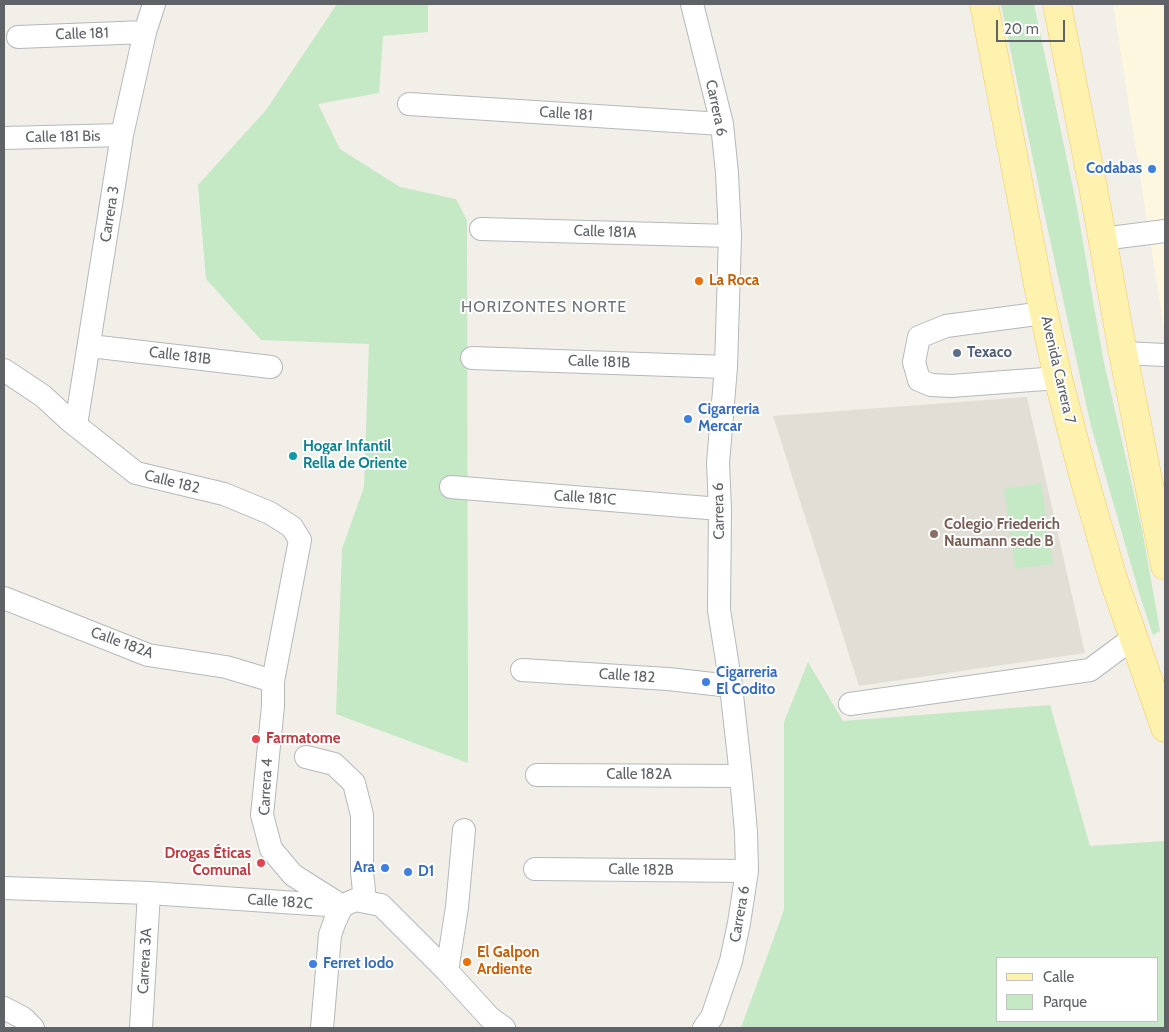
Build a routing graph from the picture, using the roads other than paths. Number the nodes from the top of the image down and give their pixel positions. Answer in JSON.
{"nodes":[{"id":1,"x":154,"y":4,"type":"edge"},
{"id":2,"x":692,"y":4,"type":"edge"},
{"id":3,"x":984,"y":4,"type":"edge"},
{"id":4,"x":1057,"y":4,"type":"edge"},
{"id":5,"x":145,"y":32,"type":"junction"},
{"id":6,"x":18,"y":37,"type":"dead end"},
{"id":7,"x":409,"y":104,"type":"dead end"},
{"id":8,"x":722,"y":124,"type":"junction"},
{"id":9,"x":122,"y":135,"type":"junction"},
{"id":10,"x":4,"y":138,"type":"edge"},
{"id":11,"x":481,"y":229,"type":"dead end"},
{"id":12,"x":1165,"y":231,"type":"edge"},
{"id":13,"x":730,"y":236,"type":"junction"},
{"id":14,"x":1102,"y":239,"type":"junction"},
{"id":15,"x":1044,"y":313,"type":"junction"},
{"id":16,"x":90,"y":346,"type":"junction"},
{"id":17,"x":1123,"y":353,"type":"junction"},
{"id":18,"x":1165,"y":355,"type":"edge"},
{"id":19,"x":472,"y":358,"type":"dead end"},
{"id":20,"x":271,"y":367,"type":"dead end"},
{"id":21,"x":726,"y":367,"type":"junction"},
{"id":22,"x":4,"y":370,"type":"edge"},
{"id":23,"x":1058,"y":378,"type":"junction"},
{"id":24,"x":76,"y":426,"type":"junction"},
{"id":25,"x":451,"y":488,"type":"dead end"},
{"id":26,"x":720,"y":508,"type":"junction"},
{"id":27,"x":300,"y":540,"type":"joint"},
{"id":28,"x":1165,"y":566,"type":"edge"},
{"id":29,"x":4,"y":598,"type":"edge"},
{"id":30,"x":1133,"y":638,"type":"junction"},
{"id":31,"x":522,"y":670,"type":"dead end"},
{"id":32,"x":273,"y":680,"type":"junction"},
{"id":33,"x":731,"y":686,"type":"junction"},
{"id":34,"x":850,"y":704,"type":"dead end"},
{"id":35,"x":1165,"y":728,"type":"edge"},
{"id":36,"x":306,"y":757,"type":"dead end"},
{"id":37,"x":537,"y":775,"type":"dead end"},
{"id":38,"x":742,"y":776,"type":"junction"},
{"id":39,"x":464,"y":830,"type":"dead end"},
{"id":40,"x":534,"y":869,"type":"dead end"},
{"id":41,"x":747,"y":872,"type":"junction"},
{"id":42,"x":4,"y":888,"type":"edge"},
{"id":43,"x":149,"y":893,"type":"junction"},
{"id":44,"x":365,"y":901,"type":"junction"},
{"id":45,"x":342,"y":906,"type":"junction"},
{"id":46,"x":447,"y":971,"type":"junction"},
{"id":47,"x":708,"y":1023,"type":"edge"},
{"id":48,"x":141,"y":1028,"type":"edge"},
{"id":49,"x":322,"y":1028,"type":"edge"},
{"id":50,"x":504,"y":1028,"type":"edge"}],
"edges":[{"from":1,"to":5,"type":"street","name":"Carrera 3"},
{"from":2,"to":8,"type":"street","name":"Carrera 6"},
{"from":3,"to":15,"type":"main road","name":"Avenida Carrera 7"},
{"from":4,"to":14,"type":"main road"},
{"from":5,"to":6,"type":"street","name":"Calle 181"},
{"from":5,"to":9,"type":"street","name":"Carrera 3"},
{"from":7,"to":8,"type":"street","name":"Calle 181"},
{"from":8,"to":13,"type":"street","name":"Carrera 6"},
{"from":9,"to":10,"type":"street","name":"Calle 181 Bis"},
{"from":9,"to":16,"type":"street","name":"Carrera 3"},
{"from":11,"to":13,"type":"street","name":"Calle 181A"},
{"from":12,"to":14,"type":"street"},
{"from":13,"to":21,"type":"street","name":"Carrera 6"},
{"from":14,"to":17,"type":"main road"},
{"from":15,"to":23,"type":"main road","name":"Avenida Carrera 7"},
{"from":15,"to":23,"type":"street"},
{"from":16,"to":20,"type":"street","name":"Calle 181B"},
{"from":16,"to":24,"type":"street","name":"Carrera 3"},
{"from":17,"to":18,"type":"street"},
{"from":17,"to":28,"type":"main road"},
{"from":19,"to":21,"type":"street","name":"Calle 181B"},
{"from":21,"to":26,"type":"street","name":"Carrera 6"},
{"from":22,"to":24,"type":"street","name":"Calle 182"},
{"from":23,"to":30,"type":"main road","name":"Avenida Carrera 7"},
{"from":24,"to":27,"type":"street","name":"Calle 182"},
{"from":25,"to":26,"type":"street","name":"Calle 181C"},
{"from":26,"to":33,"type":"street","name":"Carrera 6"},
{"from":27,"to":32,"type":"street","name":"Carrera 4"},
{"from":29,"to":32,"type":"street","name":"Calle 182A"},
{"from":30,"to":34,"type":"street"},
{"from":30,"to":35,"type":"main road","name":"Avenida Carrera 7"},
{"from":31,"to":33,"type":"street","name":"Calle 182"},
{"from":32,"to":45,"type":"street","name":"Carrera 4"},
{"from":33,"to":38,"type":"street","name":"Carrera 6"},
{"from":36,"to":44,"type":"street"},
{"from":37,"to":38,"type":"street","name":"Calle 182A"},
{"from":38,"to":41,"type":"street","name":"Carrera 6"},
{"from":39,"to":46,"type":"street"},
{"from":40,"to":41,"type":"street","name":"Calle 182B"},
{"from":41,"to":47,"type":"street","name":"Carrera 6"},
{"from":42,"to":43,"type":"street","name":"Calle 182C"},
{"from":43,"to":45,"type":"street","name":"Calle 182C"},
{"from":43,"to":48,"type":"street","name":"Carrera 3A"},
{"from":44,"to":45,"type":"street","name":"Calle 182C"},
{"from":44,"to":46,"type":"street"},
{"from":45,"to":49,"type":"street"},
{"from":46,"to":50,"type":"street"}]}
